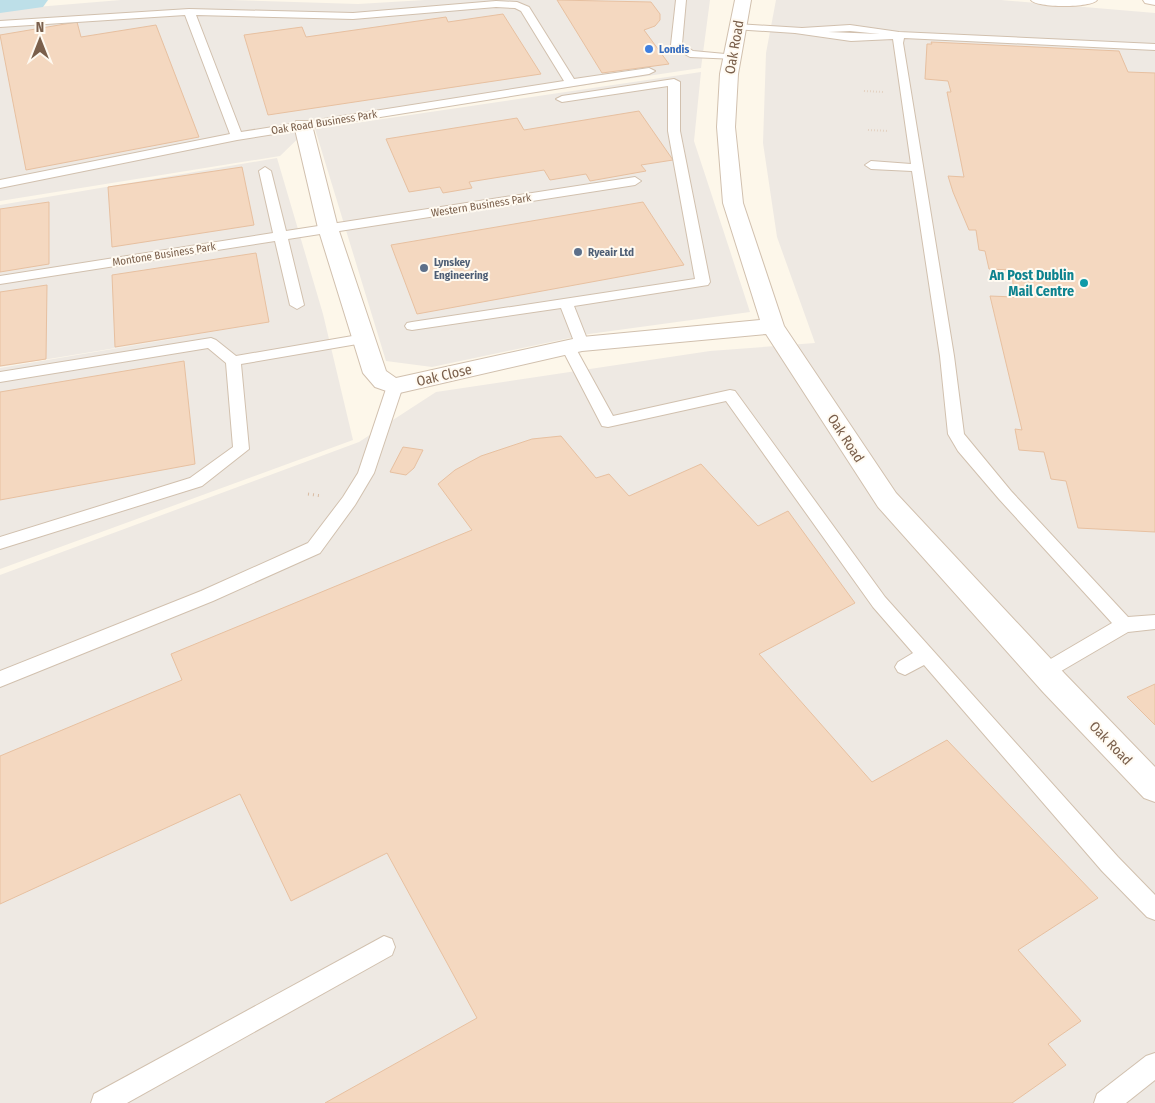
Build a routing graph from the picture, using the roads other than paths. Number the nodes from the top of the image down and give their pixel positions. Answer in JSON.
{"nodes":[{"id":1,"x":535,"y":0,"type":"edge"},
{"id":2,"x":681,"y":0,"type":"edge"},
{"id":3,"x":743,"y":0,"type":"edge"},
{"id":4,"x":1039,"y":0,"type":"edge"},
{"id":5,"x":1089,"y":0,"type":"edge"},
{"id":6,"x":517,"y":5,"type":"junction"},
{"id":7,"x":188,"y":12,"type":"junction"},
{"id":8,"x":0,"y":24,"type":"edge"},
{"id":9,"x":737,"y":27,"type":"junction"},
{"id":10,"x":899,"y":35,"type":"junction"},
{"id":11,"x":1155,"y":47,"type":"edge"},
{"id":12,"x":732,"y":57,"type":"junction"},
{"id":13,"x":649,"y":71,"type":"dead end"},
{"id":14,"x":571,"y":84,"type":"junction"},
{"id":15,"x":562,"y":99,"type":"dead end"},
{"id":16,"x":303,"y":125,"type":"junction"},
{"id":17,"x":237,"y":136,"type":"junction"},
{"id":18,"x":871,"y":165,"type":"dead end"},
{"id":19,"x":918,"y":168,"type":"junction"},
{"id":20,"x":265,"y":170,"type":"dead end"},
{"id":21,"x":635,"y":181,"type":"dead end"},
{"id":22,"x":0,"y":184,"type":"edge"},
{"id":23,"x":328,"y":228,"type":"junction"},
{"id":24,"x":280,"y":235,"type":"junction"},
{"id":25,"x":0,"y":280,"type":"edge"},
{"id":26,"x":566,"y":303,"type":"junction"},
{"id":27,"x":297,"y":305,"type":"dead end"},
{"id":28,"x":412,"y":326,"type":"dead end"},
{"id":29,"x":773,"y":326,"type":"junction"},
{"id":30,"x":364,"y":339,"type":"junction"},
{"id":31,"x":575,"y":346,"type":"junction"},
{"id":32,"x":233,"y":361,"type":"junction"},
{"id":33,"x":0,"y":377,"type":"edge"},
{"id":34,"x":395,"y":386,"type":"junction"},
{"id":35,"x":0,"y":543,"type":"edge"},
{"id":36,"x":1155,"y":622,"type":"edge"},
{"id":37,"x":1124,"y":625,"type":"junction"},
{"id":38,"x":926,"y":655,"type":"junction"},
{"id":39,"x":905,"y":667,"type":"dead end"},
{"id":40,"x":1044,"y":672,"type":"junction"},
{"id":41,"x":0,"y":679,"type":"edge"},
{"id":42,"x":1153,"y":783,"type":"edge"},
{"id":43,"x":1155,"y":910,"type":"edge"},
{"id":44,"x":384,"y":947,"type":"dead end"},
{"id":45,"x":1155,"y":1065,"type":"edge"},
{"id":46,"x":103,"y":1103,"type":"edge"},
{"id":47,"x":1106,"y":1103,"type":"edge"}],
"edges":[{"from":1,"to":6,"type":"lane"},
{"from":2,"to":12,"type":"lane"},
{"from":3,"to":9,"type":"street","name":"Oak Road"},
{"from":4,"to":5,"type":"street"},
{"from":6,"to":7,"type":"lane"},
{"from":6,"to":14,"type":"lane"},
{"from":7,"to":8,"type":"lane"},
{"from":7,"to":17,"type":"lane"},
{"from":9,"to":10,"type":"lane"},
{"from":9,"to":12,"type":"street","name":"Oak Road"},
{"from":10,"to":11,"type":"lane"},
{"from":10,"to":19,"type":"lane"},
{"from":12,"to":29,"type":"street","name":"Oak Road"},
{"from":13,"to":14,"type":"lane","name":"Oak Road Business Park"},
{"from":14,"to":16,"type":"lane","name":"Oak Road Business Park"},
{"from":15,"to":26,"type":"lane"},
{"from":16,"to":17,"type":"lane","name":"Oak Road Business Park"},
{"from":16,"to":23,"type":"street"},
{"from":17,"to":22,"type":"lane","name":"Oak Road Business Park"},
{"from":18,"to":19,"type":"lane"},
{"from":19,"to":37,"type":"lane"},
{"from":20,"to":24,"type":"lane"},
{"from":21,"to":23,"type":"lane","name":"Western Business Park"},
{"from":23,"to":24,"type":"lane","name":"Montone Business Park"},
{"from":23,"to":30,"type":"street"},
{"from":24,"to":25,"type":"lane","name":"Montone Business Park"},
{"from":24,"to":27,"type":"lane"},
{"from":26,"to":28,"type":"lane"},
{"from":26,"to":31,"type":"lane"},
{"from":29,"to":31,"type":"street","name":"Oak Close"},
{"from":29,"to":40,"type":"street","name":"Oak Road"},
{"from":30,"to":32,"type":"lane"},
{"from":30,"to":34,"type":"street"},
{"from":31,"to":34,"type":"street","name":"Oak Close"},
{"from":31,"to":38,"type":"lane"},
{"from":32,"to":33,"type":"lane"},
{"from":32,"to":35,"type":"lane"},
{"from":34,"to":41,"type":"lane"},
{"from":36,"to":37,"type":"lane"},
{"from":37,"to":40,"type":"lane"},
{"from":38,"to":39,"type":"lane"},
{"from":38,"to":43,"type":"lane"},
{"from":40,"to":42,"type":"street","name":"Oak Road"},
{"from":44,"to":46,"type":"lane"},
{"from":45,"to":47,"type":"lane"}]}
